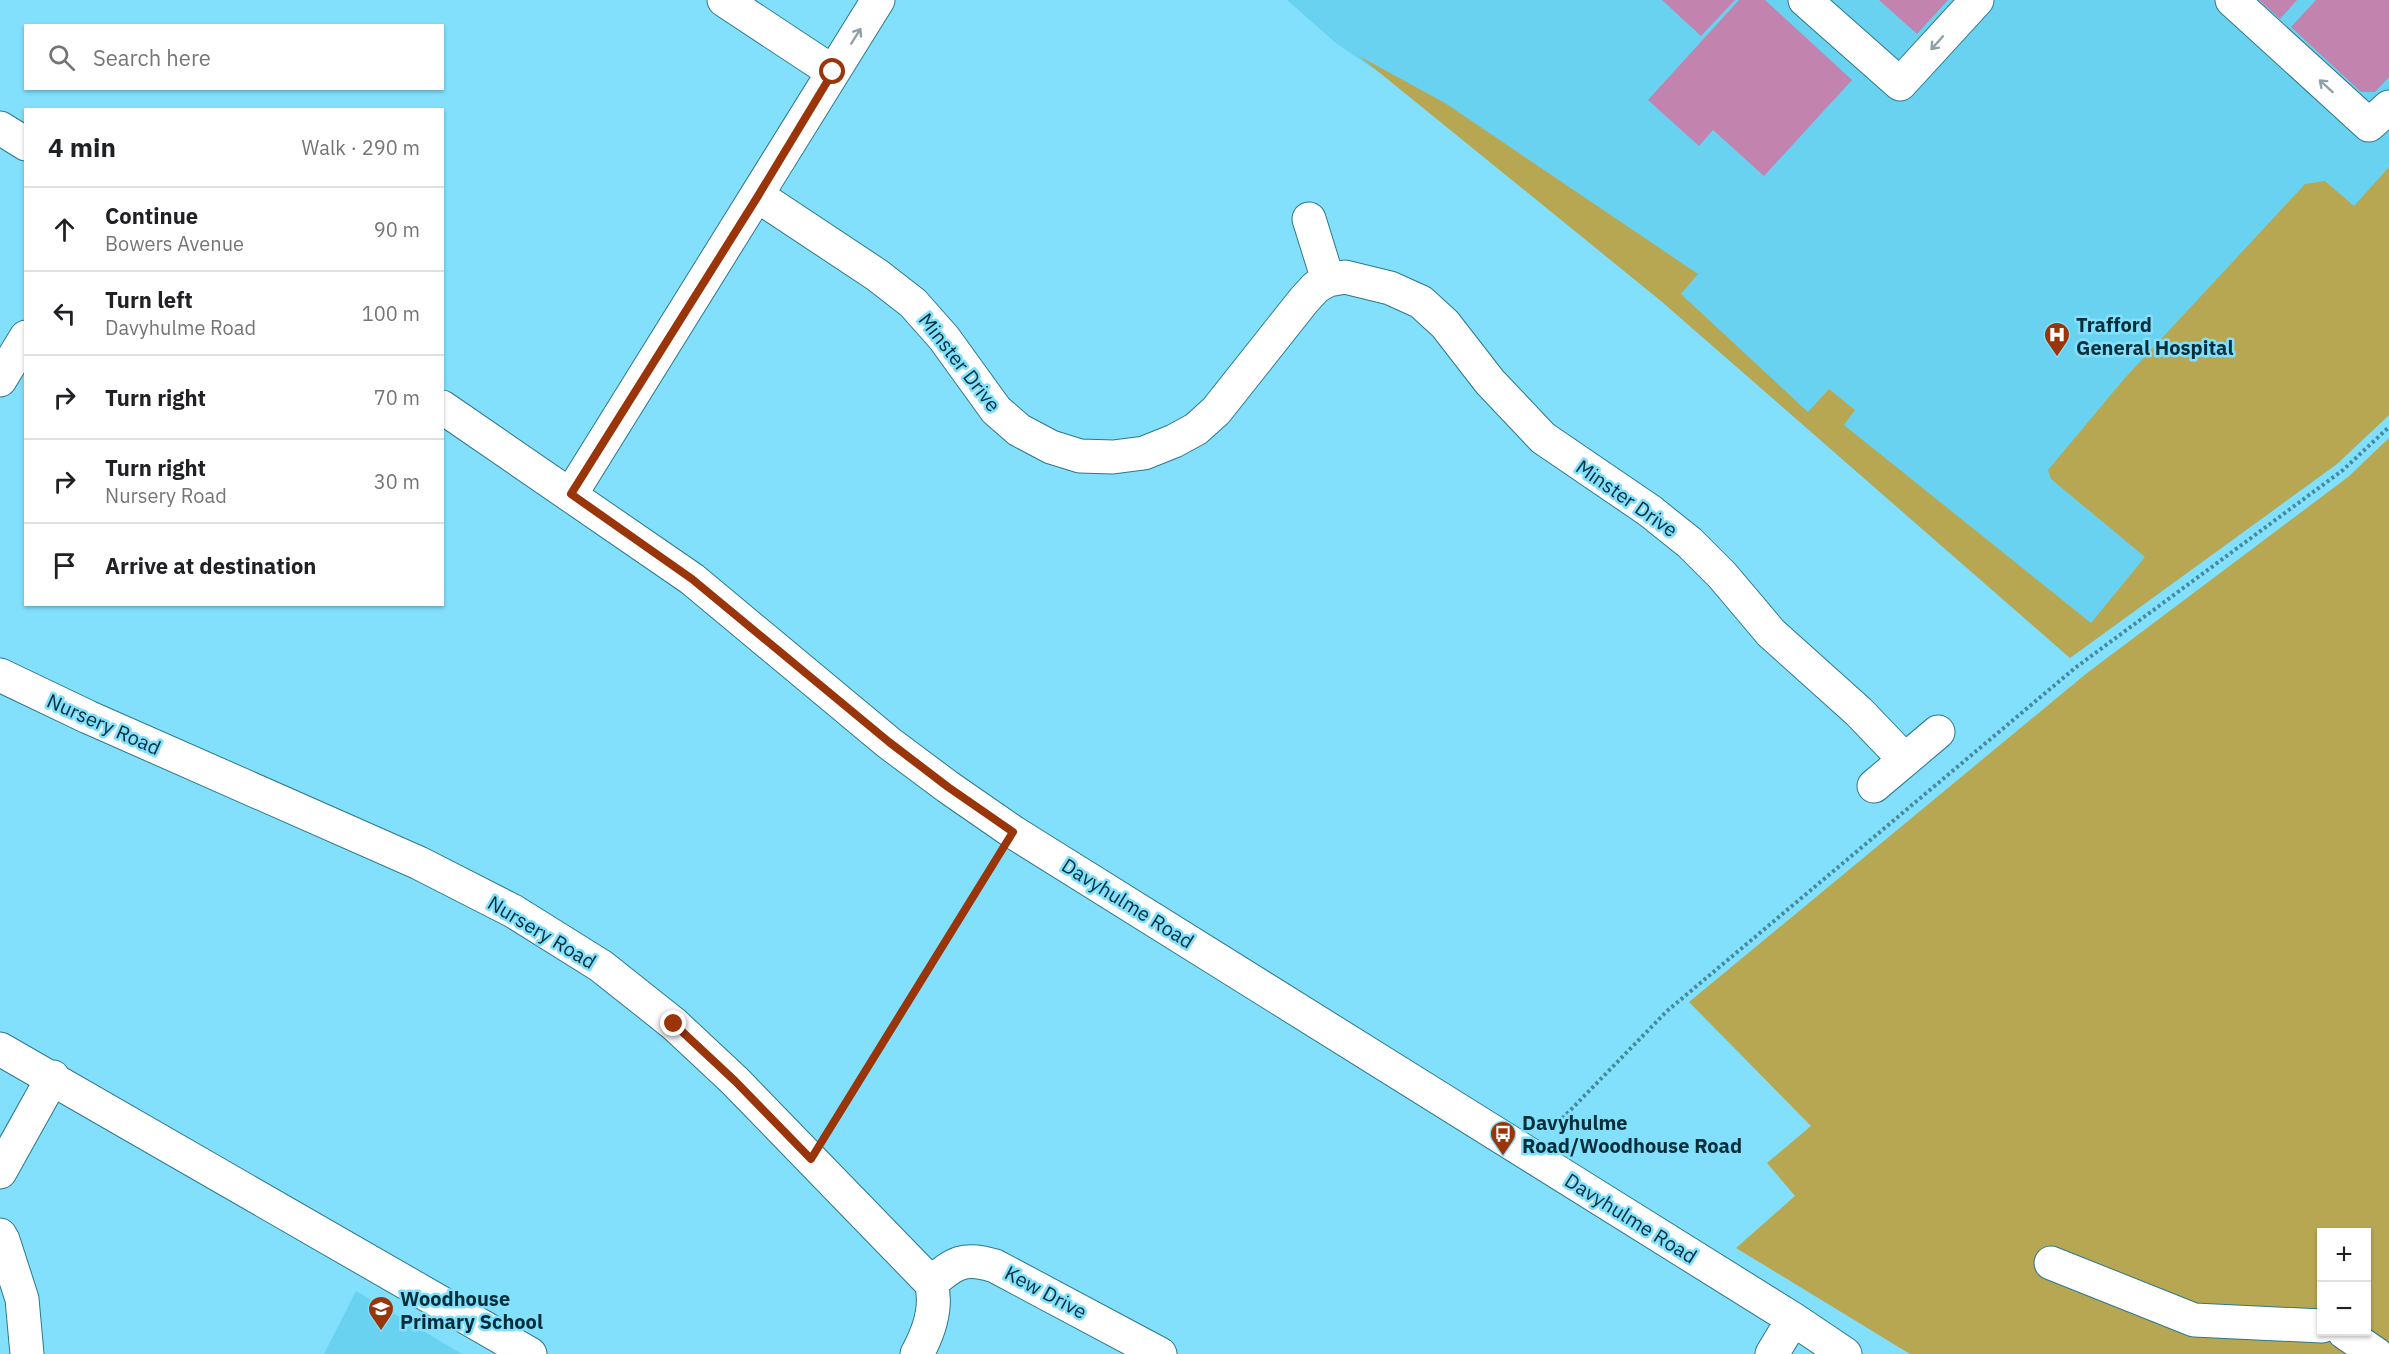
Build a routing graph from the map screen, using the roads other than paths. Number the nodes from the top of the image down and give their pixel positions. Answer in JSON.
{"nodes":[{"id":1,"x":724,"y":0,"type":"edge"},
{"id":2,"x":878,"y":0,"type":"edge"},
{"id":3,"x":1805,"y":0,"type":"edge"},
{"id":4,"x":1977,"y":0,"type":"edge"},
{"id":5,"x":2232,"y":0,"type":"edge"},
{"id":6,"x":833,"y":72,"type":"junction"},
{"id":7,"x":2379,"y":116,"type":"edge"},
{"id":8,"x":0,"y":128,"type":"edge"},
{"id":9,"x":24,"y":143,"type":"edge"},
{"id":10,"x":758,"y":196,"type":"junction"},
{"id":11,"x":1309,"y":219,"type":"dead end"},
{"id":12,"x":1328,"y":280,"type":"junction"},
{"id":13,"x":24,"y":340,"type":"edge"},
{"id":14,"x":0,"y":380,"type":"edge"},
{"id":15,"x":444,"y":408,"type":"edge"},
{"id":16,"x":571,"y":494,"type":"junction"},
{"id":17,"x":0,"y":675,"type":"edge"},
{"id":18,"x":1938,"y":732,"type":"dead end"},
{"id":19,"x":1905,"y":760,"type":"junction"},
{"id":20,"x":1874,"y":786,"type":"dead end"},
{"id":21,"x":0,"y":1049,"type":"edge"},
{"id":22,"x":53,"y":1077,"type":"junction"},
{"id":23,"x":0,"y":1172,"type":"edge"},
{"id":24,"x":0,"y":1236,"type":"edge"},
{"id":25,"x":2051,"y":1263,"type":"dead end"},
{"id":26,"x":931,"y":1283,"type":"junction"},
{"id":27,"x":1793,"y":1319,"type":"junction"},
{"id":28,"x":2317,"y":1326,"type":"edge"},
{"id":29,"x":2350,"y":1336,"type":"edge"},
{"id":30,"x":27,"y":1354,"type":"edge"},
{"id":31,"x":530,"y":1354,"type":"edge"},
{"id":32,"x":917,"y":1354,"type":"edge"},
{"id":33,"x":1160,"y":1354,"type":"edge"},
{"id":34,"x":1772,"y":1354,"type":"edge"},
{"id":35,"x":1845,"y":1354,"type":"edge"},
{"id":36,"x":2376,"y":1354,"type":"edge"}],
"edges":[{"from":1,"to":6,"type":"street"},
{"from":6,"to":2,"type":"street","one_way":true},
{"from":4,"to":3,"type":"street","one_way":true},
{"from":7,"to":5,"type":"street","one_way":true},
{"from":6,"to":10,"type":"street"},
{"from":8,"to":9,"type":"street"},
{"from":10,"to":12,"type":"street","name":"Minster Drive"},
{"from":10,"to":16,"type":"street"},
{"from":11,"to":12,"type":"street"},
{"from":12,"to":19,"type":"street","name":"Minster Drive"},
{"from":13,"to":14,"type":"street"},
{"from":15,"to":16,"type":"street","name":"Davyhulme Road"},
{"from":16,"to":27,"type":"street","name":"Davyhulme Road"},
{"from":17,"to":26,"type":"street","name":"Nursery Road"},
{"from":18,"to":19,"type":"street"},
{"from":19,"to":20,"type":"street"},
{"from":21,"to":22,"type":"street"},
{"from":22,"to":23,"type":"street"},
{"from":22,"to":31,"type":"street"},
{"from":24,"to":30,"type":"street"},
{"from":25,"to":28,"type":"street"},
{"from":26,"to":32,"type":"street"},
{"from":26,"to":33,"type":"street","name":"Kew Drive"},
{"from":27,"to":34,"type":"street"},
{"from":27,"to":35,"type":"street","name":"Davyhulme Road"},
{"from":29,"to":36,"type":"street"}]}
